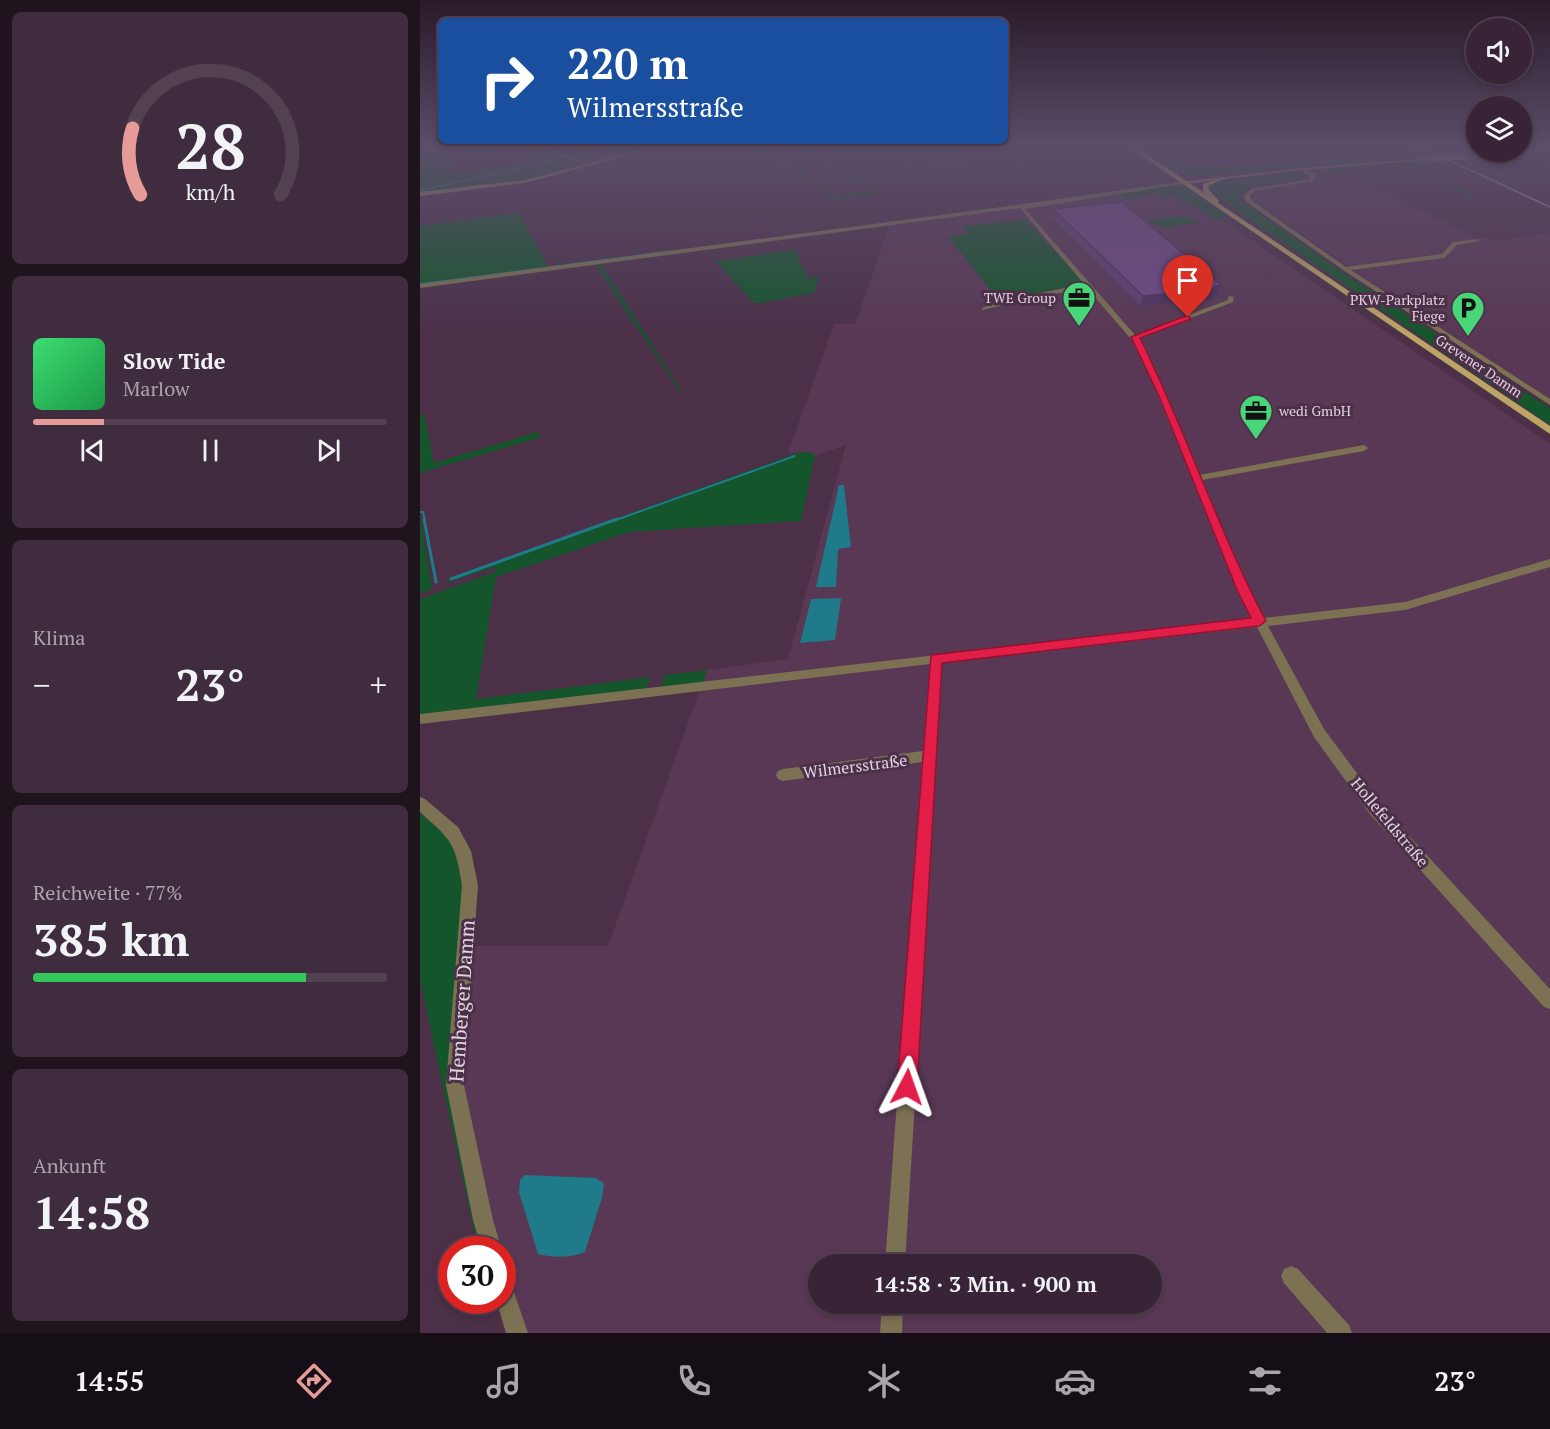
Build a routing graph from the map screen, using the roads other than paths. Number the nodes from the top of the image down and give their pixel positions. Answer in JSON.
{"nodes":[{"id":1,"x":991,"y":210,"type":"edge"},
{"id":2,"x":1023,"y":210,"type":"edge"},
{"id":3,"x":1225,"y":210,"type":"edge"},
{"id":4,"x":1227,"y":210,"type":"edge"},
{"id":5,"x":1264,"y":210,"type":"edge"},
{"id":6,"x":1232,"y":215,"type":"junction"},
{"id":7,"x":1477,"y":240,"type":"dead end"},
{"id":8,"x":1345,"y":269,"type":"junction"},
{"id":9,"x":420,"y":285,"type":"edge"},
{"id":10,"x":1088,"y":285,"type":"junction"},
{"id":11,"x":1231,"y":297,"type":"dead end"},
{"id":12,"x":984,"y":309,"type":"dead end"},
{"id":13,"x":1135,"y":337,"type":"junction"},
{"id":14,"x":1550,"y":403,"type":"edge"},
{"id":15,"x":1550,"y":431,"type":"edge"},
{"id":16,"x":1364,"y":448,"type":"dead end"},
{"id":17,"x":1197,"y":478,"type":"junction"},
{"id":18,"x":1550,"y":562,"type":"edge"},
{"id":19,"x":1259,"y":621,"type":"junction"},
{"id":20,"x":936,"y":659,"type":"junction"},
{"id":21,"x":420,"y":719,"type":"edge"},
{"id":22,"x":928,"y":756,"type":"junction"},
{"id":23,"x":783,"y":775,"type":"dead end"},
{"id":24,"x":420,"y":803,"type":"edge"},
{"id":25,"x":1550,"y":1000,"type":"edge"},
{"id":26,"x":488,"y":1236,"type":"edge"},
{"id":27,"x":896,"y":1254,"type":"edge"},
{"id":28,"x":1291,"y":1276,"type":"dead end"},
{"id":29,"x":511,"y":1314,"type":"edge"},
{"id":30,"x":892,"y":1314,"type":"edge"},
{"id":31,"x":517,"y":1333,"type":"edge"},
{"id":32,"x":891,"y":1333,"type":"edge"},
{"id":33,"x":1341,"y":1333,"type":"edge"}],
"edges":[{"from":1,"to":9,"type":"street"},
{"from":2,"to":10,"type":"street","name":"Hollefeldstraße"},
{"from":3,"to":6,"type":"main road","name":"Grevener Damm"},
{"from":4,"to":6,"type":"main road"},
{"from":5,"to":8,"type":"street"},
{"from":6,"to":15,"type":"main road","name":"Grevener Damm"},
{"from":7,"to":8,"type":"street"},
{"from":8,"to":14,"type":"street"},
{"from":10,"to":12,"type":"street"},
{"from":10,"to":13,"type":"street","name":"Hollefeldstraße"},
{"from":11,"to":13,"type":"street"},
{"from":13,"to":17,"type":"street","name":"Hollefeldstraße"},
{"from":16,"to":17,"type":"street"},
{"from":17,"to":19,"type":"street","name":"Hollefeldstraße"},
{"from":18,"to":19,"type":"street"},
{"from":19,"to":20,"type":"street"},
{"from":19,"to":25,"type":"street","name":"Hollefeldstraße"},
{"from":20,"to":21,"type":"street"},
{"from":20,"to":22,"type":"street","name":"Wilmersstraße"},
{"from":22,"to":23,"type":"street","name":"Wilmersstraße"},
{"from":22,"to":27,"type":"street","name":"Wilmersstraße"},
{"from":24,"to":26,"type":"street","name":"Hemberger Damm"},
{"from":28,"to":33,"type":"street"},
{"from":29,"to":31,"type":"street"},
{"from":30,"to":32,"type":"street"}]}
